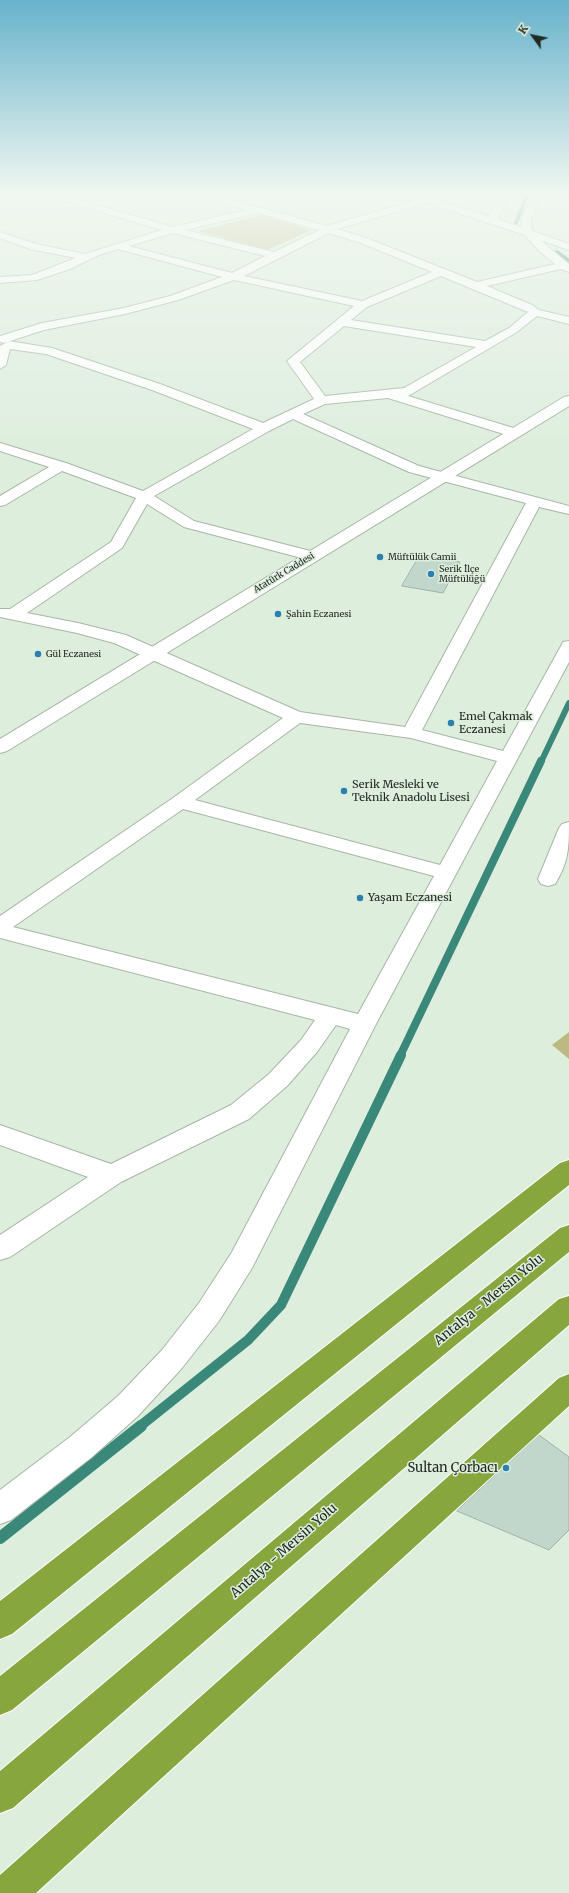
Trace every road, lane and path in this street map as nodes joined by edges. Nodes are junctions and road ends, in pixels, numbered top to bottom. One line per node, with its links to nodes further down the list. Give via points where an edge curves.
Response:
1 (214, 283): 11 (street, via 152,304 42,327)
2 (262, 283): 7 (street)
3 (414, 283): 7 (street)
4 (469, 283): 6 (street)
5 (488, 283): 6 (street)
6 (475, 286): 8 (street)
7 (363, 305): 10 (street)
8 (535, 312): 9 (street); 12 (street)
9 (569, 321)
10 (341, 322): 12 (street); 15 (street, via 293,360)
11 (3, 344): 13 (street); 18 (street, via 48,352 156,386)
12 (487, 345): 14 (street, via 407,392)
13 (0, 365)
14 (387, 393): 15 (street); 19 (street)
15 (322, 400): 17 (street)
16 (569, 400): 19 (street, Atatürk Caddesi)
17 (292, 414): 18 (street); 22 (street, via 414,470)
18 (264, 428): 23 (street)
19 (515, 433): 22 (street, Atatürk Caddesi)
20 (0, 447): 21 (street)
21 (62, 466): 23 (street); 24 (street)
22 (440, 478): 25 (street); 27 (street, Atatürk Caddesi)
23 (144, 496): 27 (street, via 189,524); 28 (street, via 117,545)
24 (0, 502)
25 (534, 502): 26 (street); 32 (street)
26 (569, 510)
27 (313, 556): 30 (street, Atatürk Caddesi)
28 (6, 614): 30 (street, via 120,638)
29 (569, 646): 34 (street)
30 (153, 652): 31 (street); 33 (street, Atatürk Caddesi)
31 (296, 717): 32 (street); 35 (street)
32 (411, 733): 34 (street)
33 (0, 747)
34 (509, 758): 37 (street)
35 (180, 802): 37 (street); 39 (street)
36 (569, 828): 38 (street)
37 (446, 873): 42 (street)
38 (548, 879)
39 (0, 926)
40 (0, 931): 41 (street)
41 (330, 1016): 42 (street); 45 (street, via 309,1046 278,1080 240,1112)
42 (364, 1024): 50 (street, via 242,1260 209,1312 172,1359 128,1406 81,1447)
43 (0, 1135): 45 (street)
44 (569, 1170): 51 (highway)
45 (112, 1175): 47 (street)
46 (569, 1236): 52 (highway, Antalya - Mersin Yolu)
47 (0, 1248)
48 (569, 1308): 53 (highway, Antalya - Mersin Yolu)
49 (569, 1387): 54 (highway)
50 (0, 1509)
51 (0, 1622)
52 (0, 1698)
53 (0, 1795)
54 (8, 1893)

